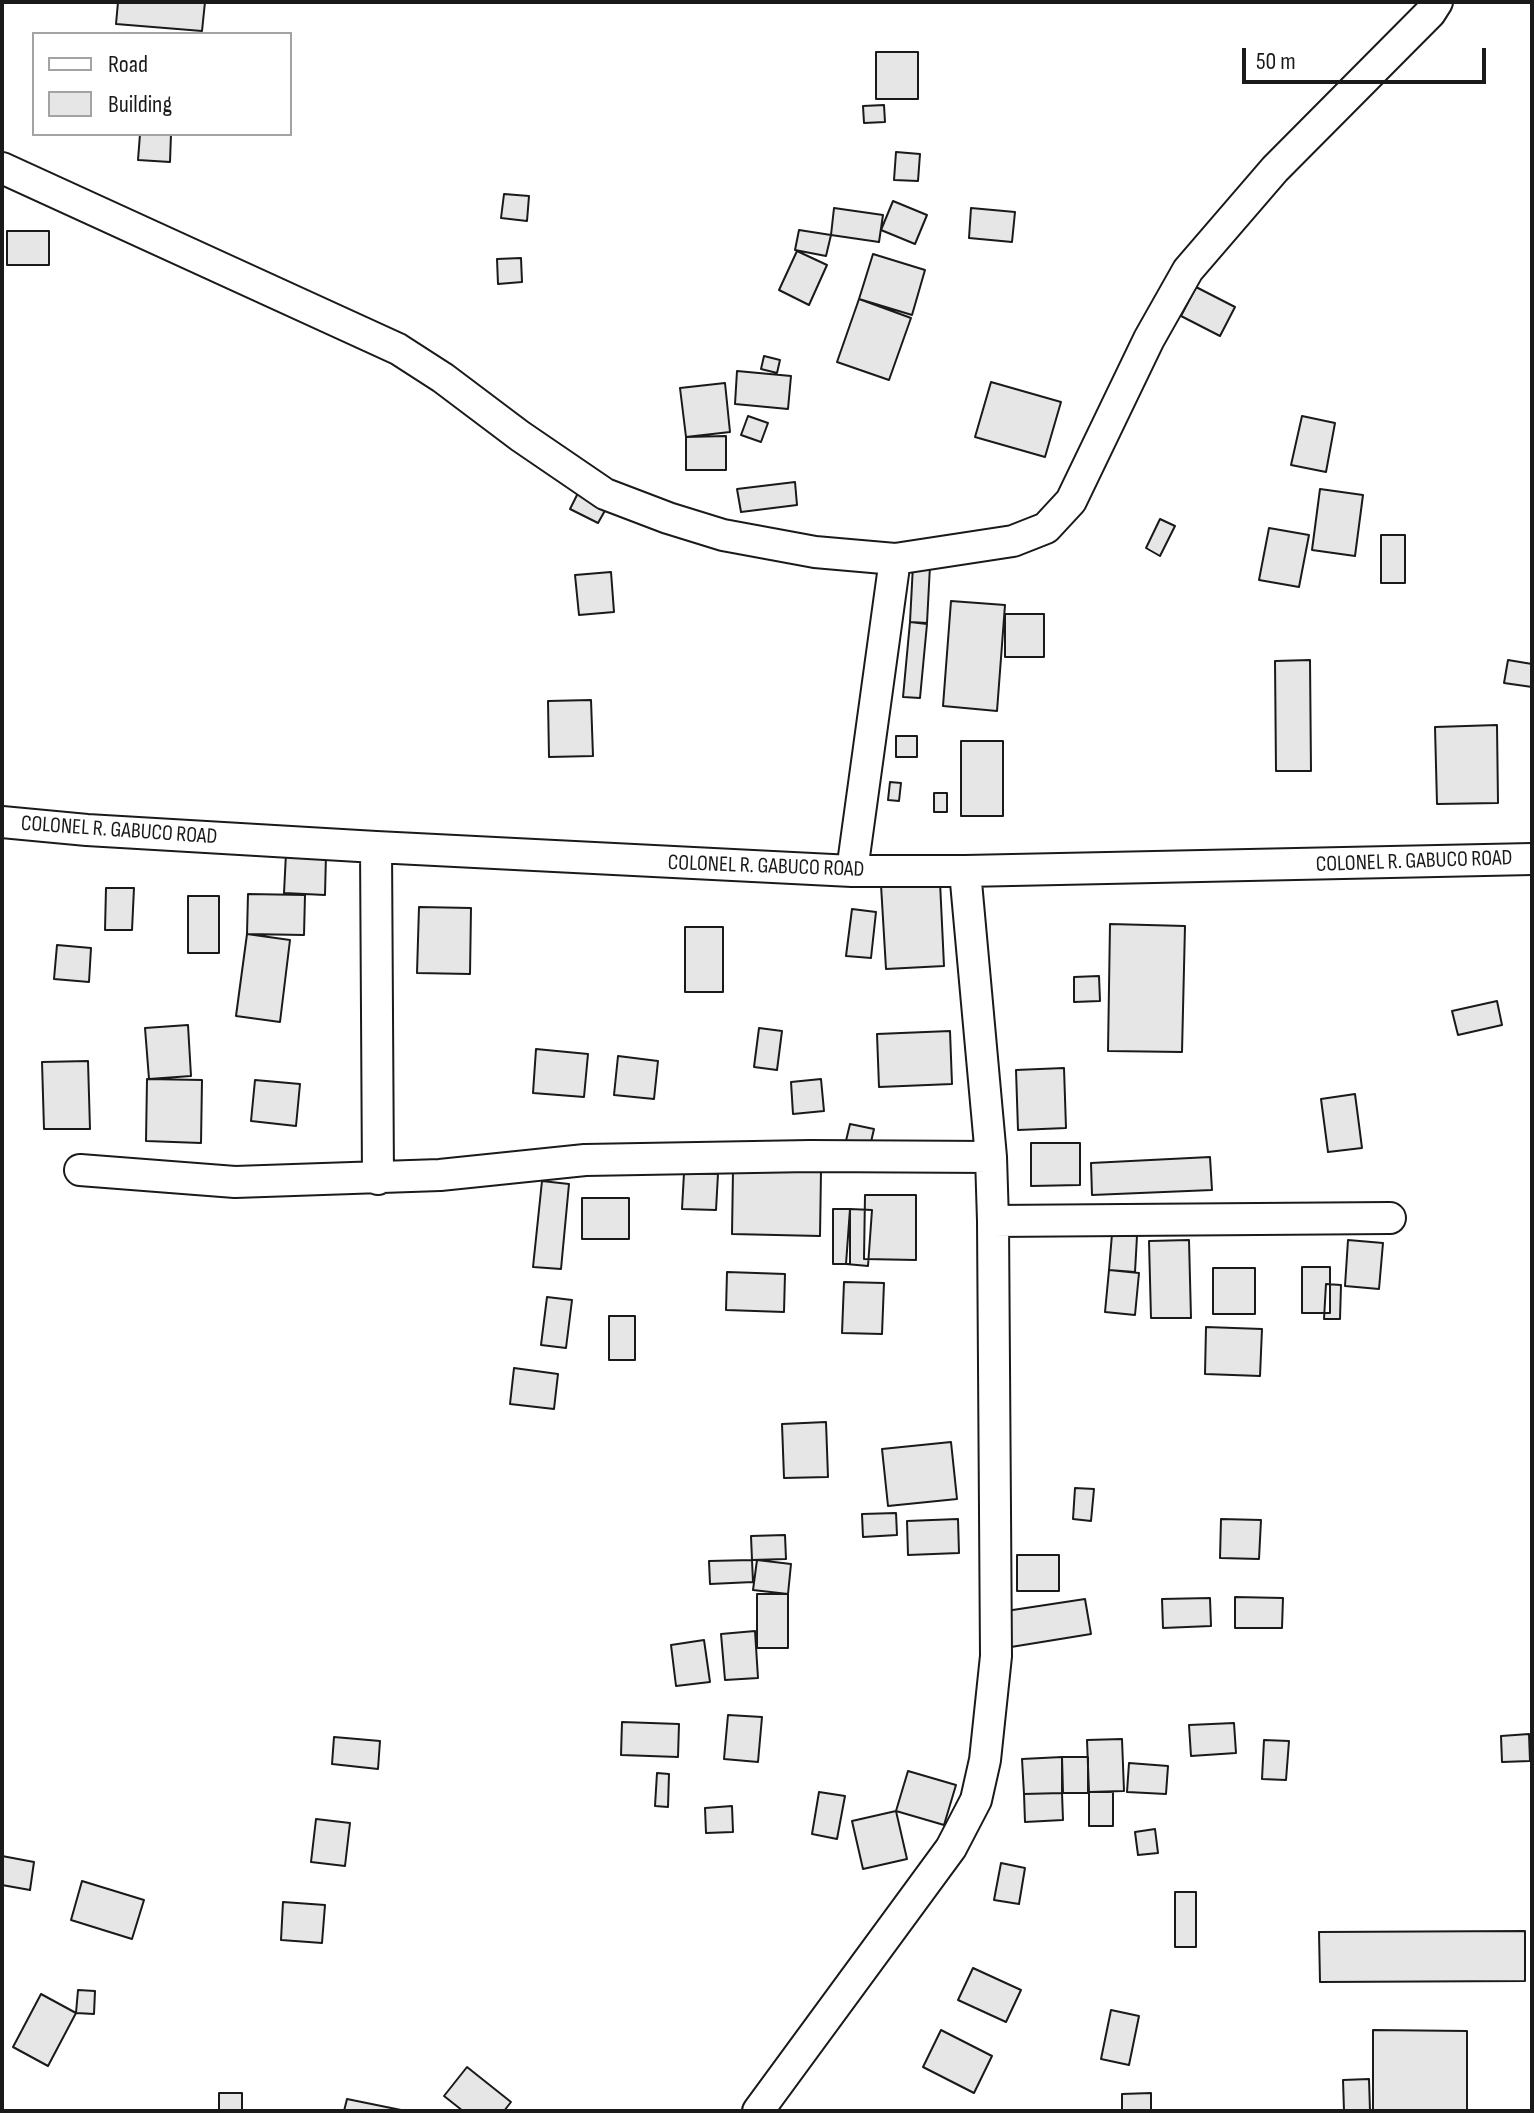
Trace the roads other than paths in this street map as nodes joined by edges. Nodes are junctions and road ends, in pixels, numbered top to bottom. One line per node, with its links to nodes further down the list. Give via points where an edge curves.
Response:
1 (1437, 2): 3 (street, via 1275,169 1188,270 1071,501 1046,528 1013,541)
2 (2, 168): 3 (street, via 398,349 605,494 723,535 815,552)
3 (895, 559): 7 (street)
4 (2, 822): 5 (street, COLONEL R. GABUCO ROAD)
5 (376, 847): 7 (street, COLONEL R. GABUCO ROAD); 11 (street)
6 (1532, 859): 8 (street, COLONEL R. GABUCO ROAD)
7 (852, 871): 8 (street, COLONEL R. GABUCO ROAD)
8 (965, 871): 9 (street)
9 (991, 1157): 11 (street, via 585,1160); 13 (street)
10 (80, 1170): 11 (street, via 235,1182)
11 (378, 1179)
12 (1390, 1218): 13 (street)
13 (993, 1221): 14 (street, via 996,1656 976,1800 951,1848)
14 (758, 2111)

